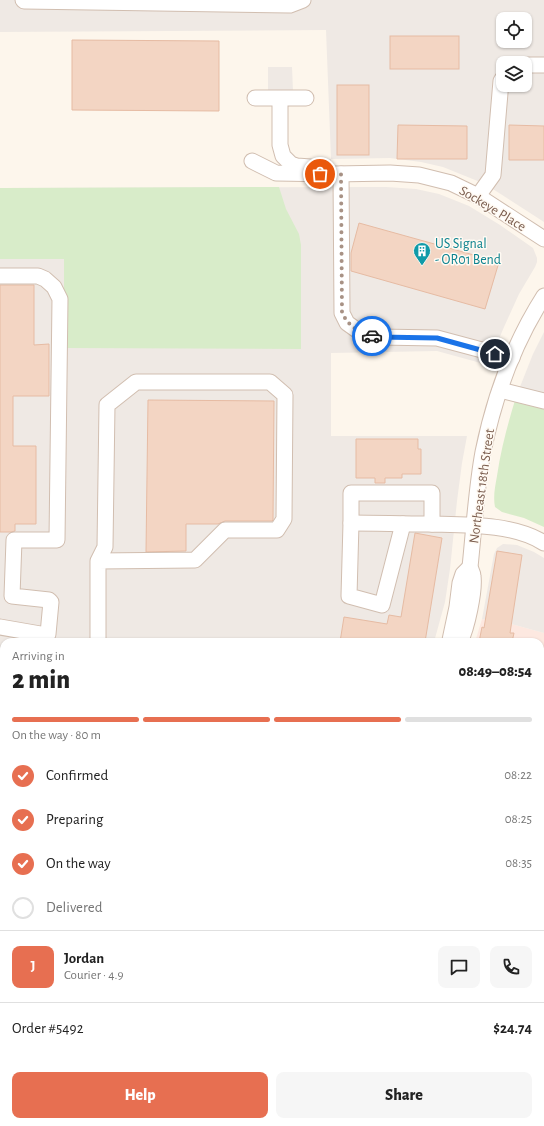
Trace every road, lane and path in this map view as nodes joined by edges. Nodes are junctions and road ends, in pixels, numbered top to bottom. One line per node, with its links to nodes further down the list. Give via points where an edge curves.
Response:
1 (23, 0): 2 (street, via 290,5)
2 (303, 0)
3 (532, 65): 4 (street)
4 (544, 65)
5 (500, 92): 11 (street, via 492,175)
6 (255, 98): 8 (street)
7 (306, 98): 8 (street)
8 (280, 99): 10 (street, via 280,145 283,156 297,166 327,168)
9 (252, 161): 10 (street, Sockeye Place, via 276,173)
10 (338, 174): 11 (street, Sockeye Place, via 419,175 451,183); 15 (street, via 342,313 347,323 361,333 373,336 437,338)
11 (478, 196): 12 (street, Sockeye Place)
12 (544, 240)
13 (0, 276): 25 (street, via 38,276 54,287 60,299 57,540 14,540)
14 (544, 296): 15 (street, Northeast 18th Street)
15 (512, 358): 16 (street, Northeast 18th Street)
16 (500, 390): 17 (street); 21 (street, Northeast 18th Street, via 483,453)
17 (544, 401)
18 (351, 523): 19 (street); 19 (street, via 349,596 382,605); 20 (street, via 351,493 432,493)
19 (404, 524): 20 (street)
20 (432, 524): 21 (street)
21 (474, 525): 22 (street, via 511,530 537,538); 24 (street, Northeast 18th Street)
22 (544, 543)
23 (98, 561): 23 (street, via 105,547 107,405 136,382 270,382 285,395 284,519 277,530 225,530 195,560); 27 (street)
24 (470, 567): 28 (street, Northeast 18th Street, via 463,574 460,583); 29 (street, Northeast 18th Street, via 473,585)
25 (6, 597): 26 (street, via 49,600 51,602 48,634)
26 (0, 627)
27 (98, 638)
28 (450, 638)
29 (463, 638)

